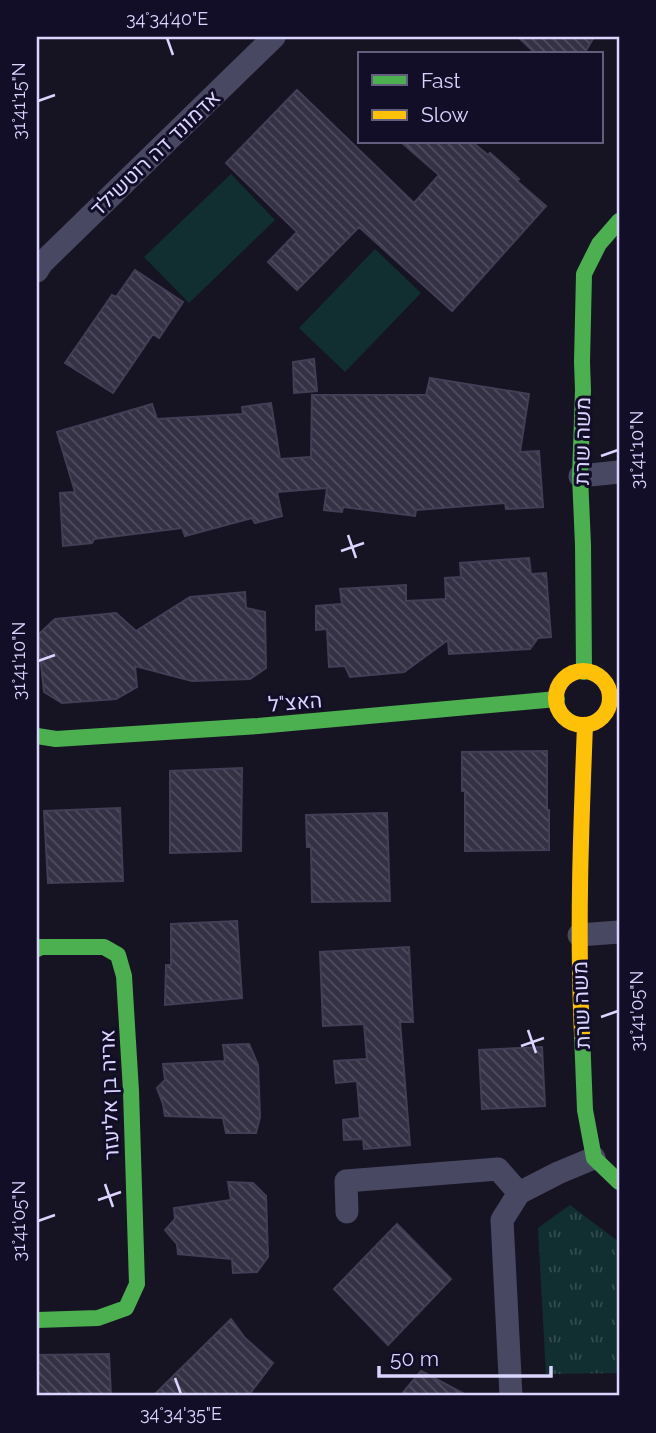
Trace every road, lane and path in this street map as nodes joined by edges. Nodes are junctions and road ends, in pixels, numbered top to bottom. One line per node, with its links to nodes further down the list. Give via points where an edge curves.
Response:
1 (274, 37): 3 (street, אדמונד דה רוטשילד)
2 (619, 221): 5 (street, משה שרת, via 599,244 584,274)
3 (37, 271)
4 (619, 472): 5 (street)
5 (580, 476): 6 (street, משה שרת)
6 (584, 671): 7 (street, via 599,676); 8 (street, via 564,680)
7 (615, 696): 9 (street, via 603,716)
8 (556, 699): 9 (street, via 565,718); 10 (street, האצ"ל, via 258,726)
9 (585, 725): 12 (street, משה שרת)
10 (37, 736)
11 (619, 932): 12 (street)
12 (579, 935): 14 (street, משה שרת, via 585,1110)
13 (37, 949): 18 (street, אריה בן אליעזר, via 104,947 118,955 121,965 131,1091 137,1284 126,1308 107,1315)
14 (594, 1158): 15 (street); 16 (street)
15 (619, 1182)
16 (519, 1193): 17 (street, via 498,1169 346,1181); 19 (street, via 502,1220)
17 (347, 1212)
18 (37, 1320)
19 (511, 1396)

